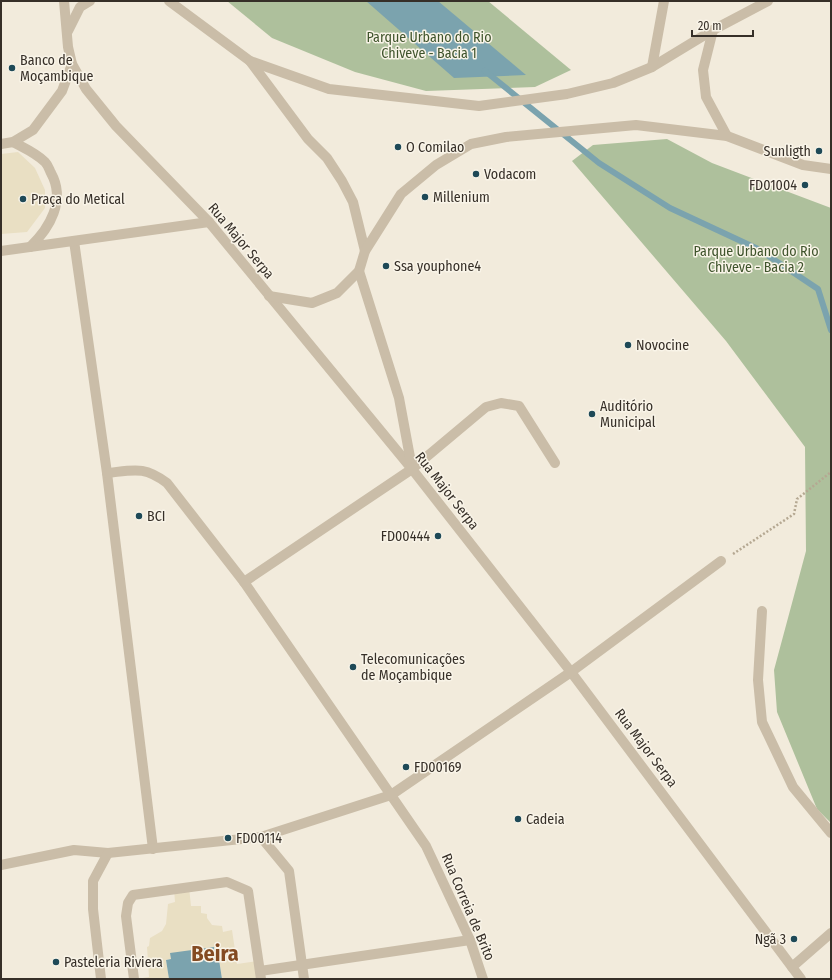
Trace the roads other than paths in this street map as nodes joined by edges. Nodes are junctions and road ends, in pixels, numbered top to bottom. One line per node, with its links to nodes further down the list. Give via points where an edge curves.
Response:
1 (64, 1): 7 (street, Rua Major Serpa)
2 (90, 1): 7 (street, via 80,7)
3 (169, 1): 8 (street)
4 (664, 1): 10 (street)
5 (764, 2): 6 (street)
6 (713, 30): 10 (street); 11 (street, via 704,70 706,97)
7 (68, 31): 9 (street, Rua Major Serpa)
8 (250, 60): 10 (street, via 329,89 479,106 566,94 613,83); 18 (street, via 342,181 353,202)
9 (72, 64): 12 (street, via 62,91 33,130); 15 (street, Rua Major Serpa, via 86,89 116,126)
10 (652, 67)
11 (727, 136): 14 (street, via 803,165); 18 (street, via 636,125 506,137 471,144 436,165 401,194)
12 (13, 142): 13 (street); 17 (street, via 46,162 54,178 58,195 55,212 42,236)
13 (1, 144)
14 (831, 169)
15 (209, 222): 16 (street); 21 (street, Rua Major Serpa)
16 (74, 241): 17 (street); 24 (street)
17 (30, 247): 19 (street)
18 (364, 250): 20 (street)
19 (1, 251)
20 (359, 271): 21 (street, via 337,293 312,303); 23 (street, via 399,398)
21 (269, 296): 23 (street, Rua Major Serpa)
22 (555, 463): 23 (street, via 519,406 500,403 486,407)
23 (412, 469): 26 (street); 28 (street, Rua Major Serpa)
24 (107, 473): 26 (street, Rua Correia de Brito, via 139,470 154,473 167,483); 32 (street)
25 (721, 562): 28 (street)
26 (244, 582): 29 (street, Rua Correia de Brito)
27 (762, 611): 30 (street, via 758,680 762,722 793,787)
28 (571, 672): 29 (street); 38 (street, Rua Major Serpa)
29 (391, 795): 31 (street); 36 (street, Rua Correia de Brito, via 426,846)
30 (831, 832)
31 (262, 837): 32 (street); 37 (street, via 289,871)
32 (153, 849): 33 (street)
33 (108, 853): 34 (street, via 74,850); 40 (street, via 93,881 93,909)
34 (1, 865)
35 (831, 933): 38 (street)
36 (470, 940): 37 (street); 43 (street, Rua Correia de Brito)
37 (303, 964): 39 (street); 42 (street)
38 (792, 967): 44 (street, Rua Major Serpa)
39 (260, 975): 41 (street, via 248,890 227,882 133,895 128,903 126,916)
40 (101, 979)
41 (134, 979)
42 (304, 979)
43 (483, 979)
44 (801, 979)

